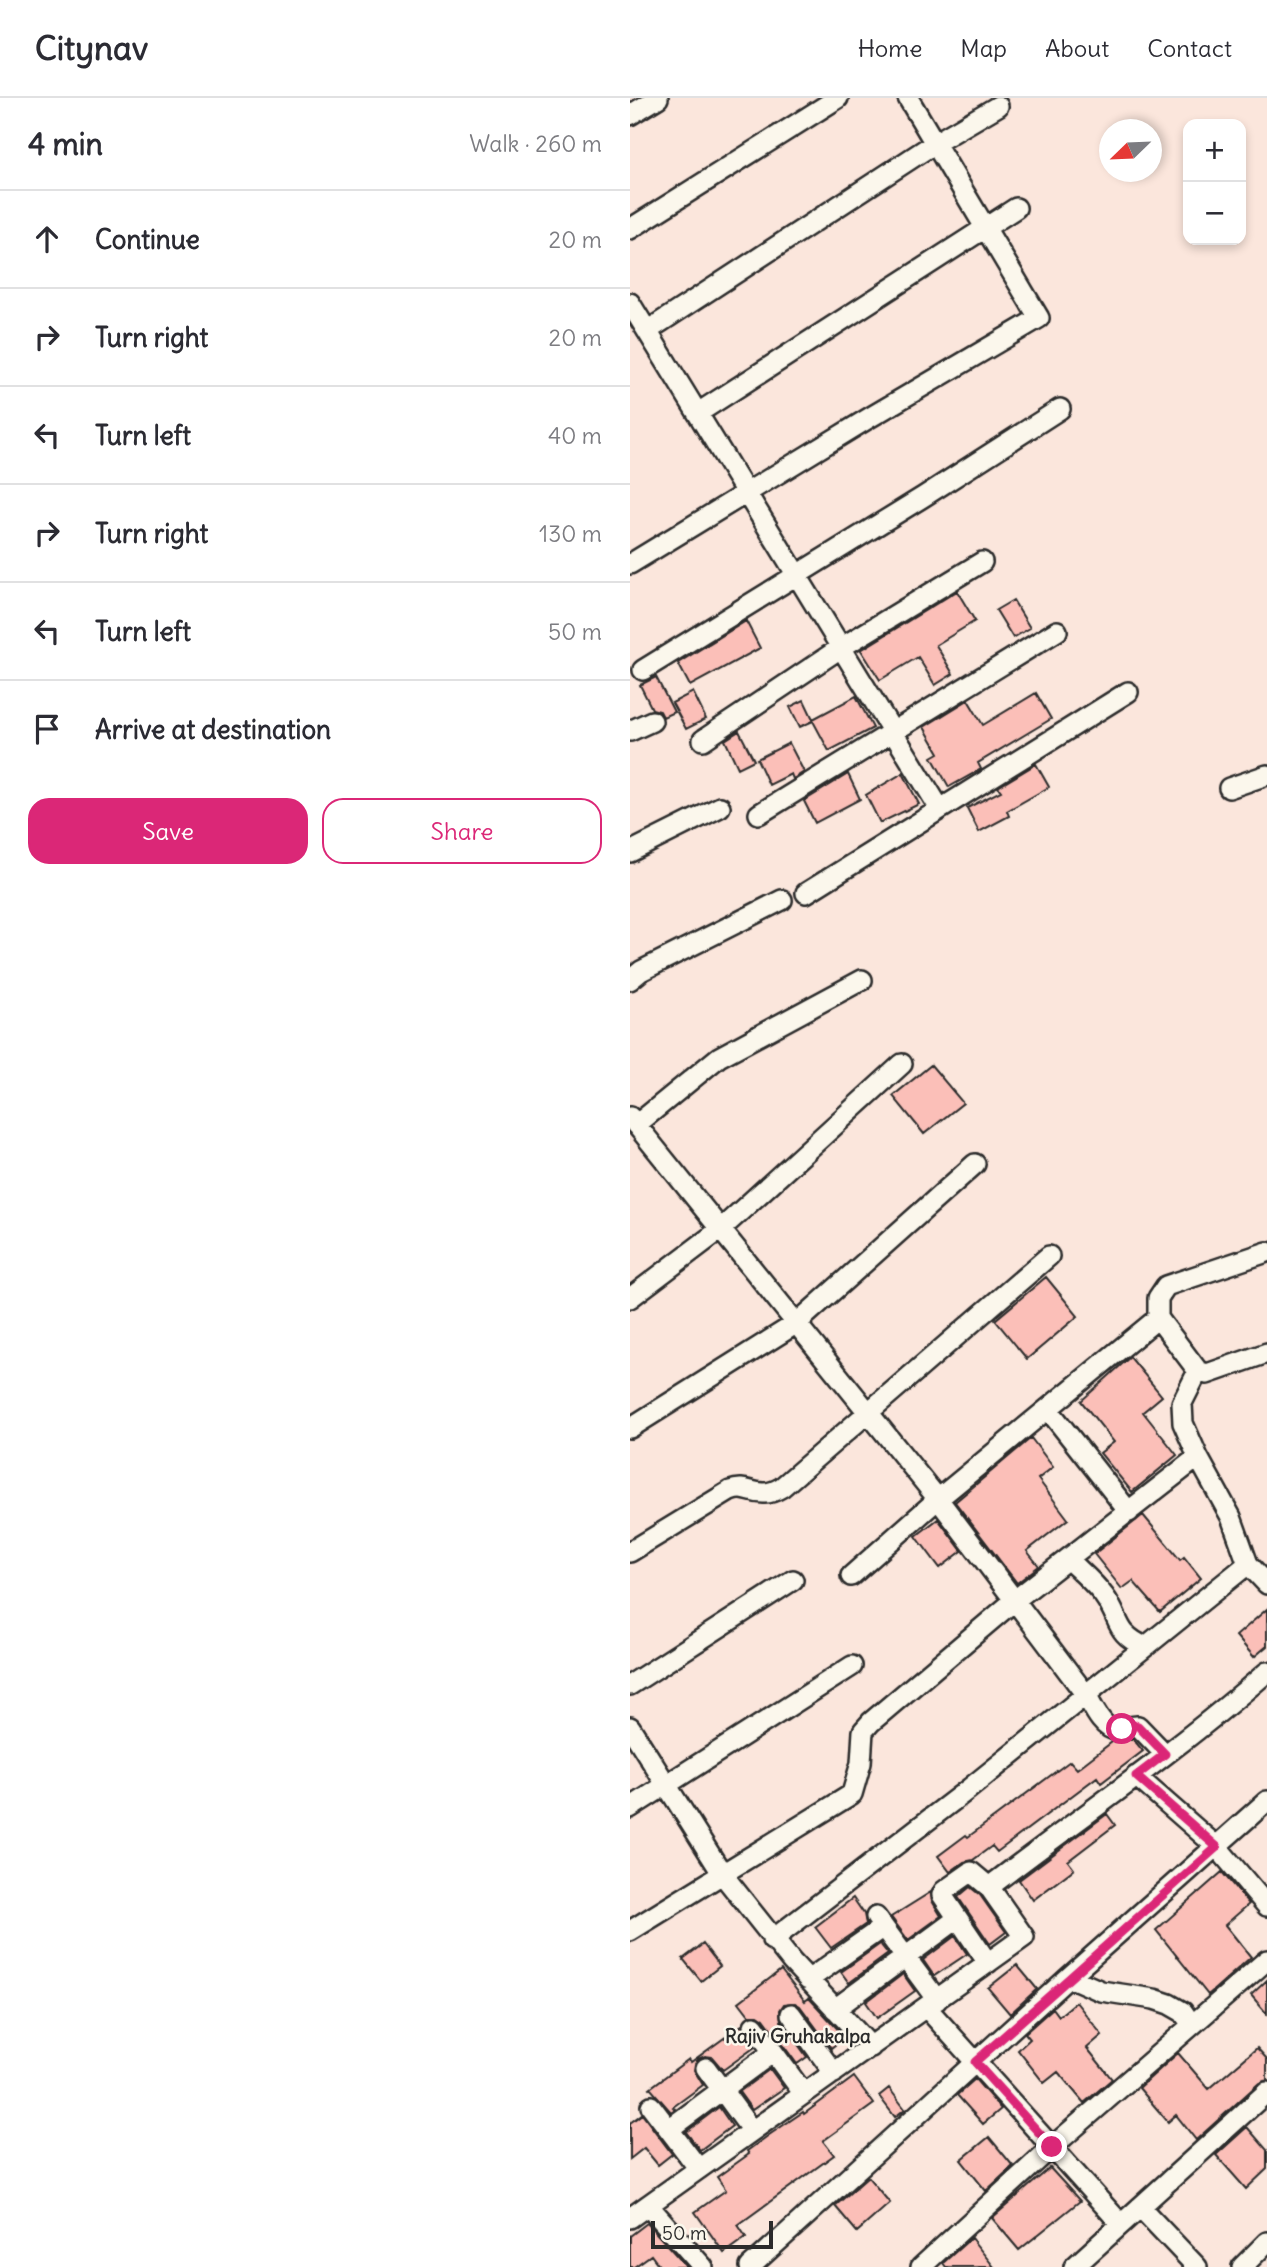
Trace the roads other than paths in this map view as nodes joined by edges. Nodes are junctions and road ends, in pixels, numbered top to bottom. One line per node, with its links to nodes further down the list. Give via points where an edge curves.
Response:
1 (659, 98): 5 (street)
2 (838, 98): 9 (street)
3 (908, 98): 6 (street)
4 (998, 106): 6 (street)
5 (630, 115)
6 (935, 143): 8 (street); 11 (street)
7 (1016, 208): 8 (street)
8 (987, 228): 13 (street); 14 (street, via 1040,318)
9 (630, 229)
10 (630, 303): 11 (street)
11 (647, 331): 13 (street)
12 (1060, 409): 17 (street)
13 (698, 413): 14 (street)
14 (746, 492): 16 (street); 17 (street)
15 (982, 562): 19 (street)
16 (630, 564)
17 (797, 575): 19 (street); 20 (street)
18 (1057, 631): 24 (street)
19 (842, 647): 24 (street); 25 (street)
20 (643, 670)
21 (1128, 692): 29 (street)
22 (652, 721): 23 (street)
23 (630, 731)
24 (893, 732): 29 (street); 30 (street)
25 (703, 740)
26 (1267, 775): 27 (street)
27 (1229, 788)
28 (720, 807): 31 (street)
29 (940, 809): 32 (street)
30 (759, 814)
31 (630, 852)
32 (806, 893)
33 (782, 900): 34 (street)
34 (630, 980)
35 (862, 980): 37 (street, via 719,1057)
36 (902, 1064): 39 (street)
37 (633, 1121): 39 (street)
38 (975, 1164): 44 (street)
39 (721, 1229): 42 (street); 44 (street)
40 (1267, 1252): 43 (street, via 1166,1286 1158,1298)
41 (1049, 1256): 48 (street)
42 (630, 1298)
43 (1158, 1318): 46 (street); 47 (street)
44 (797, 1323): 48 (street); 49 (street)
45 (1267, 1353): 46 (street, via 1207,1374)
46 (1198, 1371): 50 (street, via 1182,1403 1182,1423)
47 (1048, 1409): 51 (street); 52 (street)
48 (868, 1412): 51 (street); 53 (street, via 782,1487 769,1493 740,1487 730,1491)
49 (630, 1428)
50 (1198, 1457): 52 (street); 55 (street, via 1231,1517)
51 (938, 1499): 56 (street); 59 (street)
52 (1129, 1511): 54 (street)
53 (630, 1552)
54 (1068, 1559): 59 (street); 60 (street, via 1103,1594 1124,1634)
55 (1248, 1564): 58 (street); 60 (street)
56 (851, 1576)
57 (793, 1580): 63 (street)
58 (1267, 1584)
59 (1016, 1600): 64 (street); 72 (street, via 863,1731 861,1763 852,1794)
60 (1145, 1647): 64 (street)
61 (852, 1666): 68 (street)
62 (1267, 1672): 66 (street)
63 (630, 1685)
64 (1086, 1695): 66 (street, via 1110,1728 1138,1726); 77 (street)
65 (630, 1727): 68 (street)
66 (1165, 1754): 67 (street)
67 (1136, 1776): 71 (street); 73 (street)
68 (667, 1785): 70 (street); 72 (street)
69 (1267, 1801): 71 (street)
70 (630, 1808)
71 (1217, 1847): 74 (street); 81 (street)
72 (723, 1875): 76 (street); 77 (street)
73 (989, 1887): 75 (street, via 971,1872 944,1891 943,1899); 80 (street, via 1024,1937)
74 (1267, 1906)
75 (957, 1919): 78 (street); 80 (street)
76 (630, 1931)
77 (772, 1940): 82 (street)
78 (906, 1957): 82 (street, via 880,1922); 83 (street); 84 (street)
79 (1267, 1960): 86 (street)
80 (988, 1963): 83 (street)
81 (1069, 1977): 86 (street, via 1101,1991 1169,2004 1183,2012); 90 (street)
82 (808, 1980): 84 (street)
83 (931, 2003): 88 (street); 90 (street)
84 (835, 2008): 88 (street)
85 (791, 2014): 92 (street)
86 (1192, 2025): 99 (street)
87 (754, 2026): 89 (street)
88 (871, 2047): 92 (street)
89 (773, 2052): 93 (street); 95 (street)
90 (975, 2062): 99 (street); 107 (street)
91 (706, 2068): 93 (street)
92 (834, 2073): 95 (street)
93 (722, 2091): 97 (street); 98 (street)
94 (1267, 2092): 102 (street)
95 (804, 2094): 98 (street)
96 (651, 2106): 97 (street)
97 (669, 2129): 100 (street)
98 (752, 2131): 100 (street)
99 (1052, 2147): 104 (street); 108 (street)
100 (699, 2169): 101 (street)
101 (648, 2205): 103 (street); 106 (street)
102 (1140, 2207): 104 (street); 110 (street)
103 (630, 2218)
104 (1121, 2224): 109 (street)
105 (1267, 2242): 111 (street)
106 (703, 2267)
107 (750, 2267)
108 (921, 2267)
109 (1074, 2267)
110 (1197, 2267)
111 (1242, 2267)

